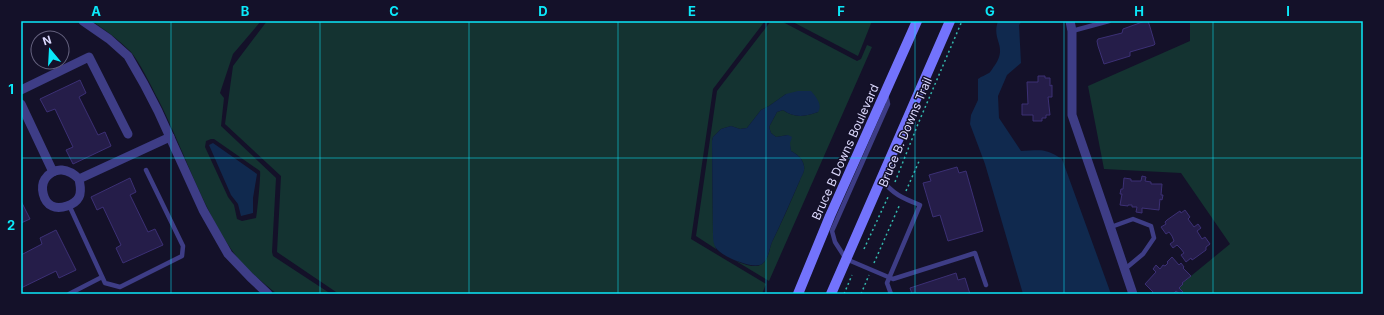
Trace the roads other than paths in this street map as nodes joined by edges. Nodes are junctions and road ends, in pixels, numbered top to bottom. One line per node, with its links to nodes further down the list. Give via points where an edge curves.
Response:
1 (83, 21): 11 (street, via 128,56)
2 (917, 21): 8 (main road, Bruce B Downs Boulevard)
3 (950, 21): 15 (main road)
4 (1070, 21): 6 (street)
5 (1109, 21): 6 (lane)
6 (1072, 31): 17 (street, via 1072,115)
7 (21, 90): 10 (street, via 89,57)
8 (886, 92): 18 (lane, via 888,104 832,231 835,242); 25 (main road, Bruce B Downs Boulevard)
9 (21, 104): 13 (street)
10 (128, 134)
11 (170, 137): 14 (street); 24 (street, via 202,210 228,254)
12 (146, 170): 20 (lane, via 183,246 182,256 120,287 105,282)
13 (53, 172): 14 (street, via 72,172); 16 (street, via 45,180 42,189 45,198 51,206 60,208)
14 (79, 179): 16 (street, via 79,198)
15 (881, 179): 18 (main road); 21 (lane, via 891,191 920,205)
16 (69, 205): 20 (lane)
17 (1111, 227): 19 (street); 19 (lane, via 1133,219 1151,226 1154,238 1143,254)
18 (846, 259): 21 (lane); 26 (main road)
19 (1125, 269): 28 (street)
20 (102, 277): 23 (lane)
21 (889, 278): 22 (lane, via 893,279 976,253); 27 (lane, via 887,282)
22 (986, 284)
23 (69, 294)
24 (268, 294)
25 (798, 294)
26 (831, 294)
27 (891, 294)
28 (1133, 294)

